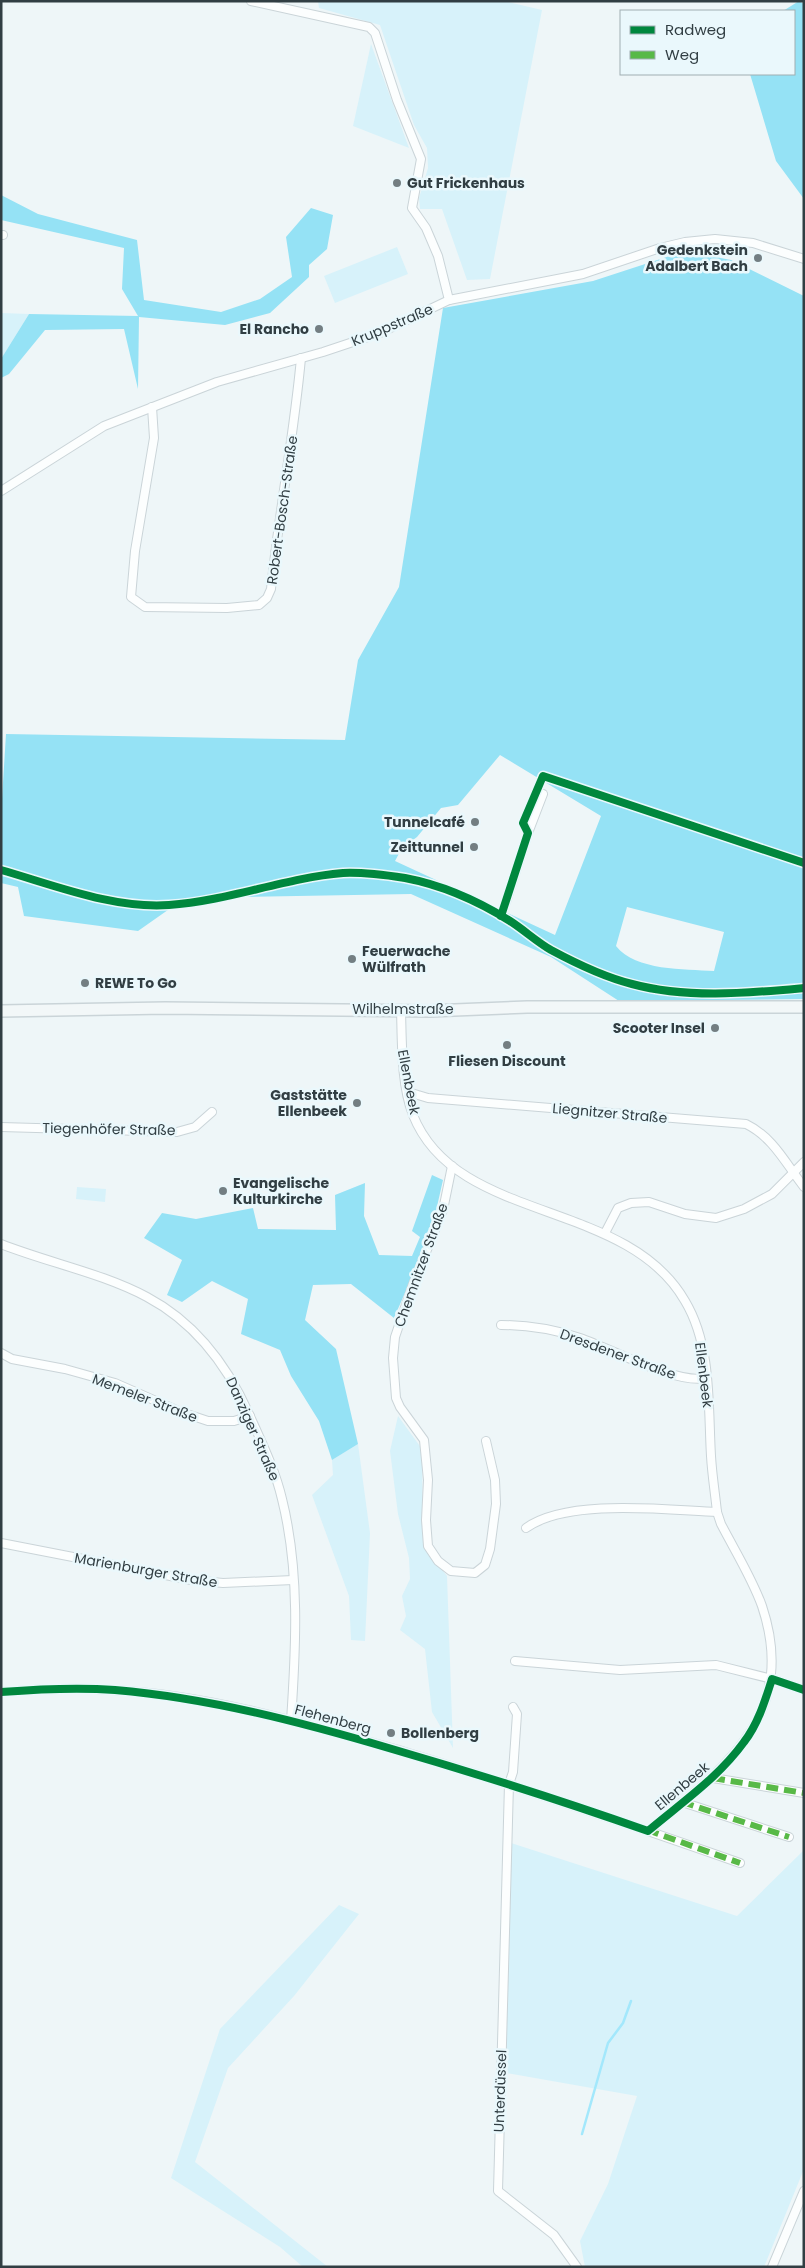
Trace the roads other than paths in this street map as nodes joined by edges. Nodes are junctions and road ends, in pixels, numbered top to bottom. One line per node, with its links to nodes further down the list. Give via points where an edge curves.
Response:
1 (250, 1): 3 (street, via 369,27 375,33 421,159 412,208 426,228 438,256)
2 (804, 259): 3 (street, Kruppstraße, via 753,243 714,239 685,242 583,274)
3 (449, 300): 4 (street, Kruppstraße, via 380,333)
4 (301, 358): 5 (street, Kruppstraße, via 217,382); 5 (street, Robert-Bosch-Straße, via 271,589 259,605 195,609 145,607 131,597 135,551 154,438)
5 (152, 407): 6 (street, Kruppstraße, via 99,428)
6 (1, 491)
7 (544, 794): 8 (street)
8 (506, 902)
9 (804, 1007): 10 (main road, Wilhelmstraße)
10 (402, 1010): 11 (main road, Wilhelmstraße, via 160,1008); 12 (street, Ellenbeek, via 402,1051)
11 (1, 1011)
12 (408, 1092): 16 (street, Ellenbeek, via 412,1114 424,1135); 17 (street, Liegnitzer Straße, via 428,1098 746,1124 769,1140)
13 (212, 1112): 14 (street, Tiegenhöfer Straße, via 195,1127 177,1132)
14 (1, 1127)
15 (804, 1162): 17 (street)
16 (452, 1166): 19 (street, Ellenbeek, via 510,1199); 27 (street, Chemnitzer Straße, via 443,1210 395,1337 394,1358 396,1398 424,1440 428,1546 438,1561 451,1571 475,1573 485,1565 490,1549 496,1480)
17 (792, 1172): 18 (street, Liegnitzer Straße); 19 (street, via 764,1199 744,1210 716,1218 685,1214 650,1202 631,1202 618,1208)
18 (804, 1187)
19 (605, 1234): 25 (street, Ellenbeek, via 643,1254 677,1289 686,1302 703,1347)
20 (1, 1244): 26 (street, Danziger Straße, via 125,1287 167,1310 195,1332 217,1356 237,1386)
21 (501, 1325): 25 (street, Dresdener Straße, via 544,1328 578,1337 673,1374 698,1380)
22 (1, 1352): 23 (street, Memeler Straße)
23 (12, 1359): 24 (street, Memeler Straße); 26 (street, Memeler Straße, via 115,1383 208,1421 234,1421)
24 (1, 1360)
25 (706, 1378): 28 (street, Ellenbeek)
26 (250, 1416): 31 (street, Danziger Straße, via 282,1499)
27 (486, 1441)
28 (717, 1512): 29 (street, via 584,1510 553,1514); 33 (street, Ellenbeek, via 762,1606 770,1639)
29 (526, 1528)
30 (1, 1543): 31 (street, Marienburger Straße, via 191,1580 222,1583)
31 (293, 1580): 37 (street, Danziger Straße, via 296,1644)
32 (516, 1661): 33 (street, via 620,1670 716,1665)
33 (772, 1679): 34 (street); 38 (street, Ellenbeek, via 761,1712 745,1742)
34 (804, 1690)
35 (1, 1692): 37 (street, Flehenberg, via 59,1688 114,1690 179,1697)
36 (514, 1707): 39 (street, via 517,1714)
37 (290, 1721): 39 (street, Flehenberg)
38 (713, 1778): 40 (street, Ellenbeek); 41 (street, Ellenbeek)
39 (510, 1784): 42 (street, Flehenberg); 46 (street, Unterdüssel, via 498,2190 554,2235)
40 (804, 1793)
41 (682, 1802): 42 (street, Ellenbeek); 43 (street, Ellenbeek)
42 (648, 1831): 44 (street, Flehenberg)
43 (789, 1837)
44 (740, 1863)
45 (804, 2191): 47 (street)
46 (577, 2267)
47 (772, 2267)

